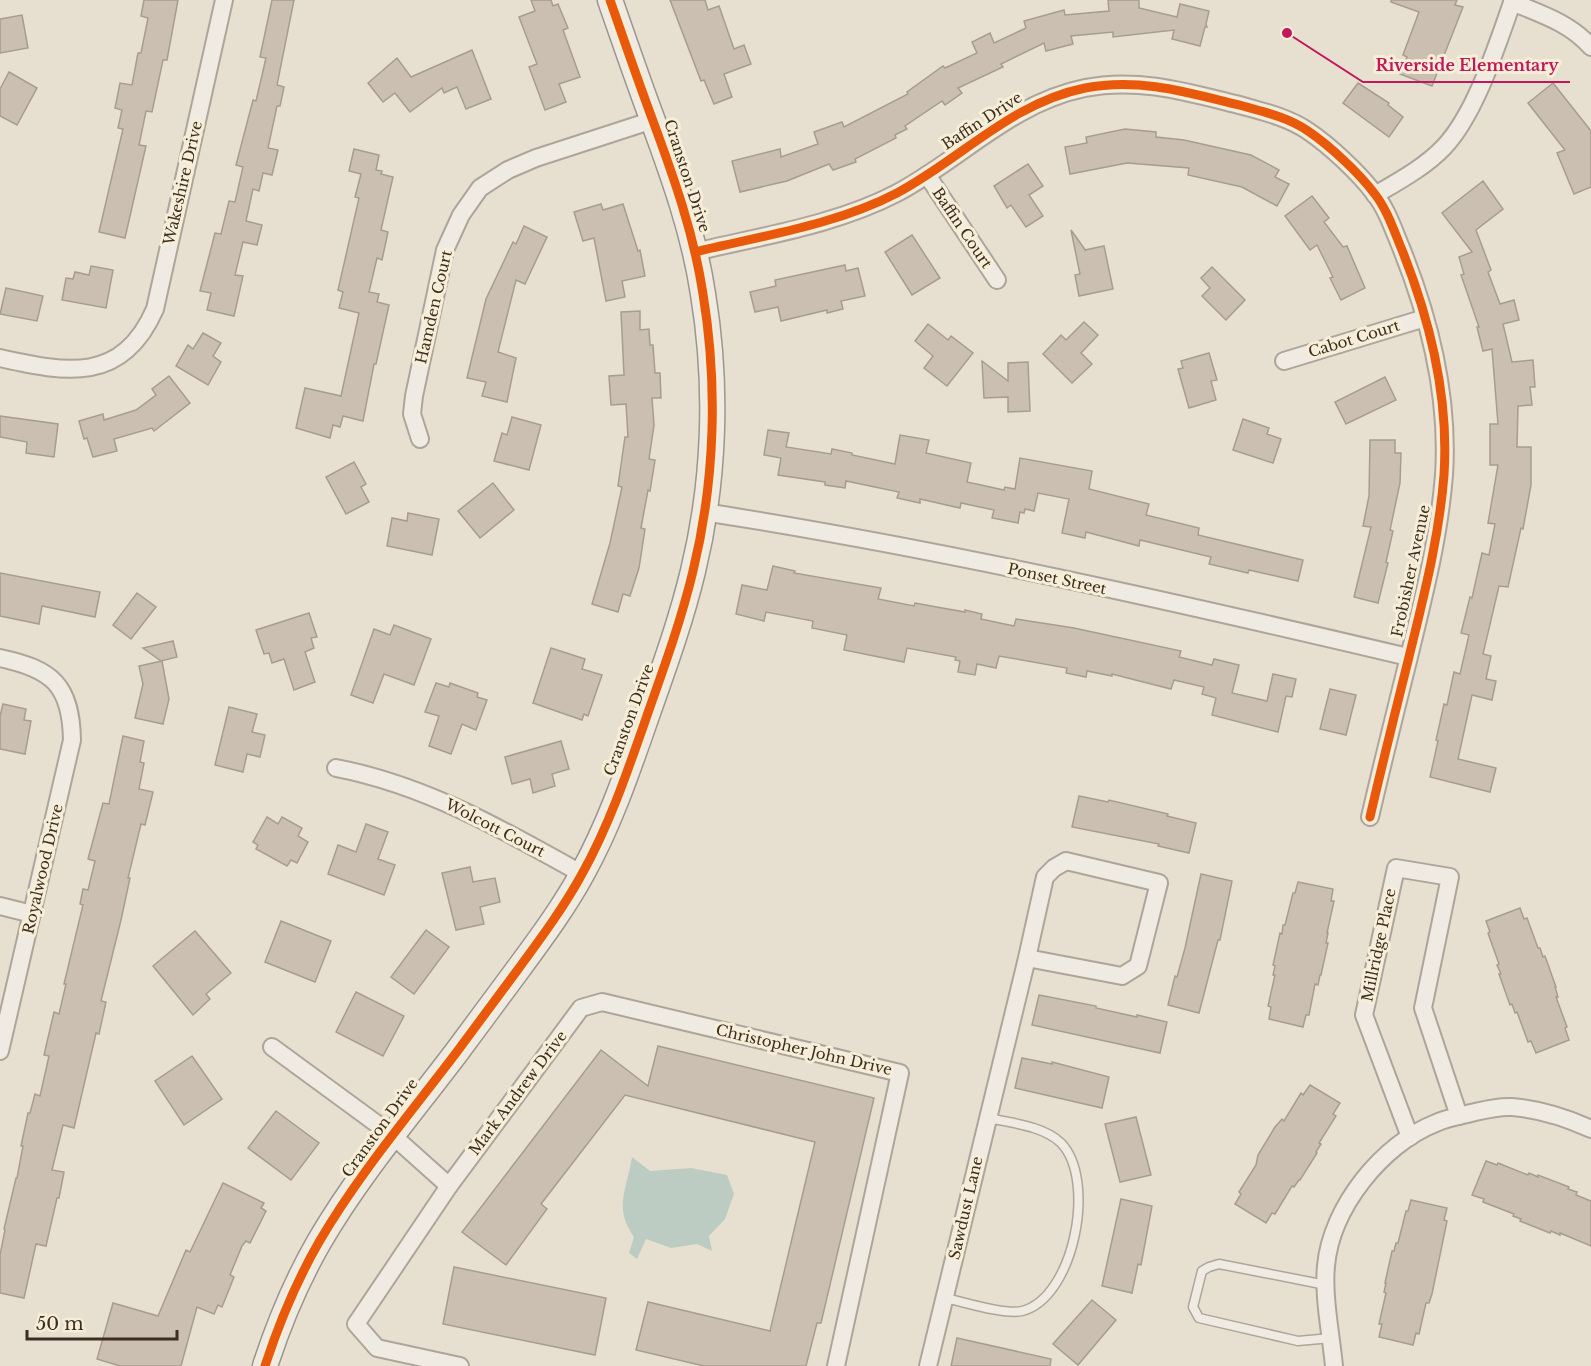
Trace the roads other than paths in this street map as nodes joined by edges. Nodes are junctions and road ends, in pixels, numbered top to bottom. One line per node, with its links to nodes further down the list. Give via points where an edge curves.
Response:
1 (224, 0): 11 (street, Wakeshire Drive, via 155,309 141,335 121,356 86,368 48,369)
2 (610, 0): 5 (street, Cranston Drive)
3 (1513, 1): 4 (street, via 1559,22); 7 (street, via 1465,119 1426,163)
4 (1591, 47)
5 (653, 120): 8 (street, Cranston Drive); 13 (street, Hamden Court, via 536,158 480,188 461,215 445,250 414,396 412,414)
6 (927, 176): 7 (street, Baffin Drive, via 1004,121 1051,98 1090,87 1144,84 1271,114 1307,130); 8 (street, Baffin Drive, via 845,215); 9 (street, Baffin Court)
7 (1375, 195): 10 (street, Frobisher Avenue, via 1392,226)
8 (695, 252): 14 (street, Cranston Drive, via 708,328 712,397 710,469)
9 (997, 280)
10 (1425, 318): 12 (street, Cabot Court); 15 (street, Frobisher Avenue, via 1442,410 1444,476 1436,538)
11 (0, 358)
12 (1284, 361)
13 (420, 439)
14 (704, 512): 15 (street, Ponset Street, via 849,536 1225,614); 19 (street, Cranston Drive, via 688,592 661,674 614,805)
15 (1408, 657): 18 (street, Frobisher Avenue)
16 (0, 658): 21 (street, Royalwood Drive, via 50,676 68,703 72,740)
17 (336, 768): 19 (street, Wolcott Court, via 363,773 455,806)
18 (1370, 817)
19 (582, 874): 29 (street, Cranston Drive, via 532,950)
20 (0, 906): 21 (street)
21 (33, 914): 25 (street, Royalwood Drive)
22 (1027, 958): 22 (street, Sawdust Lane, via 1045,877 1066,861 1159,883 1138,966 1122,976); 27 (street, Sawdust Lane)
23 (591, 1004): 31 (street, Mark Andrew Drive, via 581,1008); 37 (street, Christopher John Drive, via 602,1002 900,1073)
24 (272, 1047): 29 (street)
25 (0, 1051)
26 (1459, 1116): 28 (street, via 1511,1107 1565,1118); 30 (street, via 1435,1123); 30 (street, Millridge Place, via 1423,1008 1450,877 1396,868 1364,1015)
27 (987, 1118): 33 (street, Sawdust Lane); 33 (lane, via 1047,1133 1061,1142 1071,1157 1080,1192 1075,1235 1061,1274 1043,1297 1025,1310 1013,1312)
28 (1591, 1129)
29 (392, 1135): 31 (street); 35 (street, Cranston Drive, via 320,1241 291,1296)
30 (1410, 1137): 32 (street, via 1379,1162 1345,1207 1333,1234)
31 (449, 1186): 36 (street, Mark Andrew Drive, via 356,1324 377,1348)
32 (1326, 1285): 34 (street); 34 (lane, via 1220,1264 1202,1271 1193,1307 1199,1318 1298,1341)
33 (945, 1298): 38 (street, Sawdust Lane)
34 (1331, 1338): 39 (street)
35 (265, 1366)
36 (460, 1366)
37 (836, 1366)
38 (928, 1366)
39 (1334, 1366)

